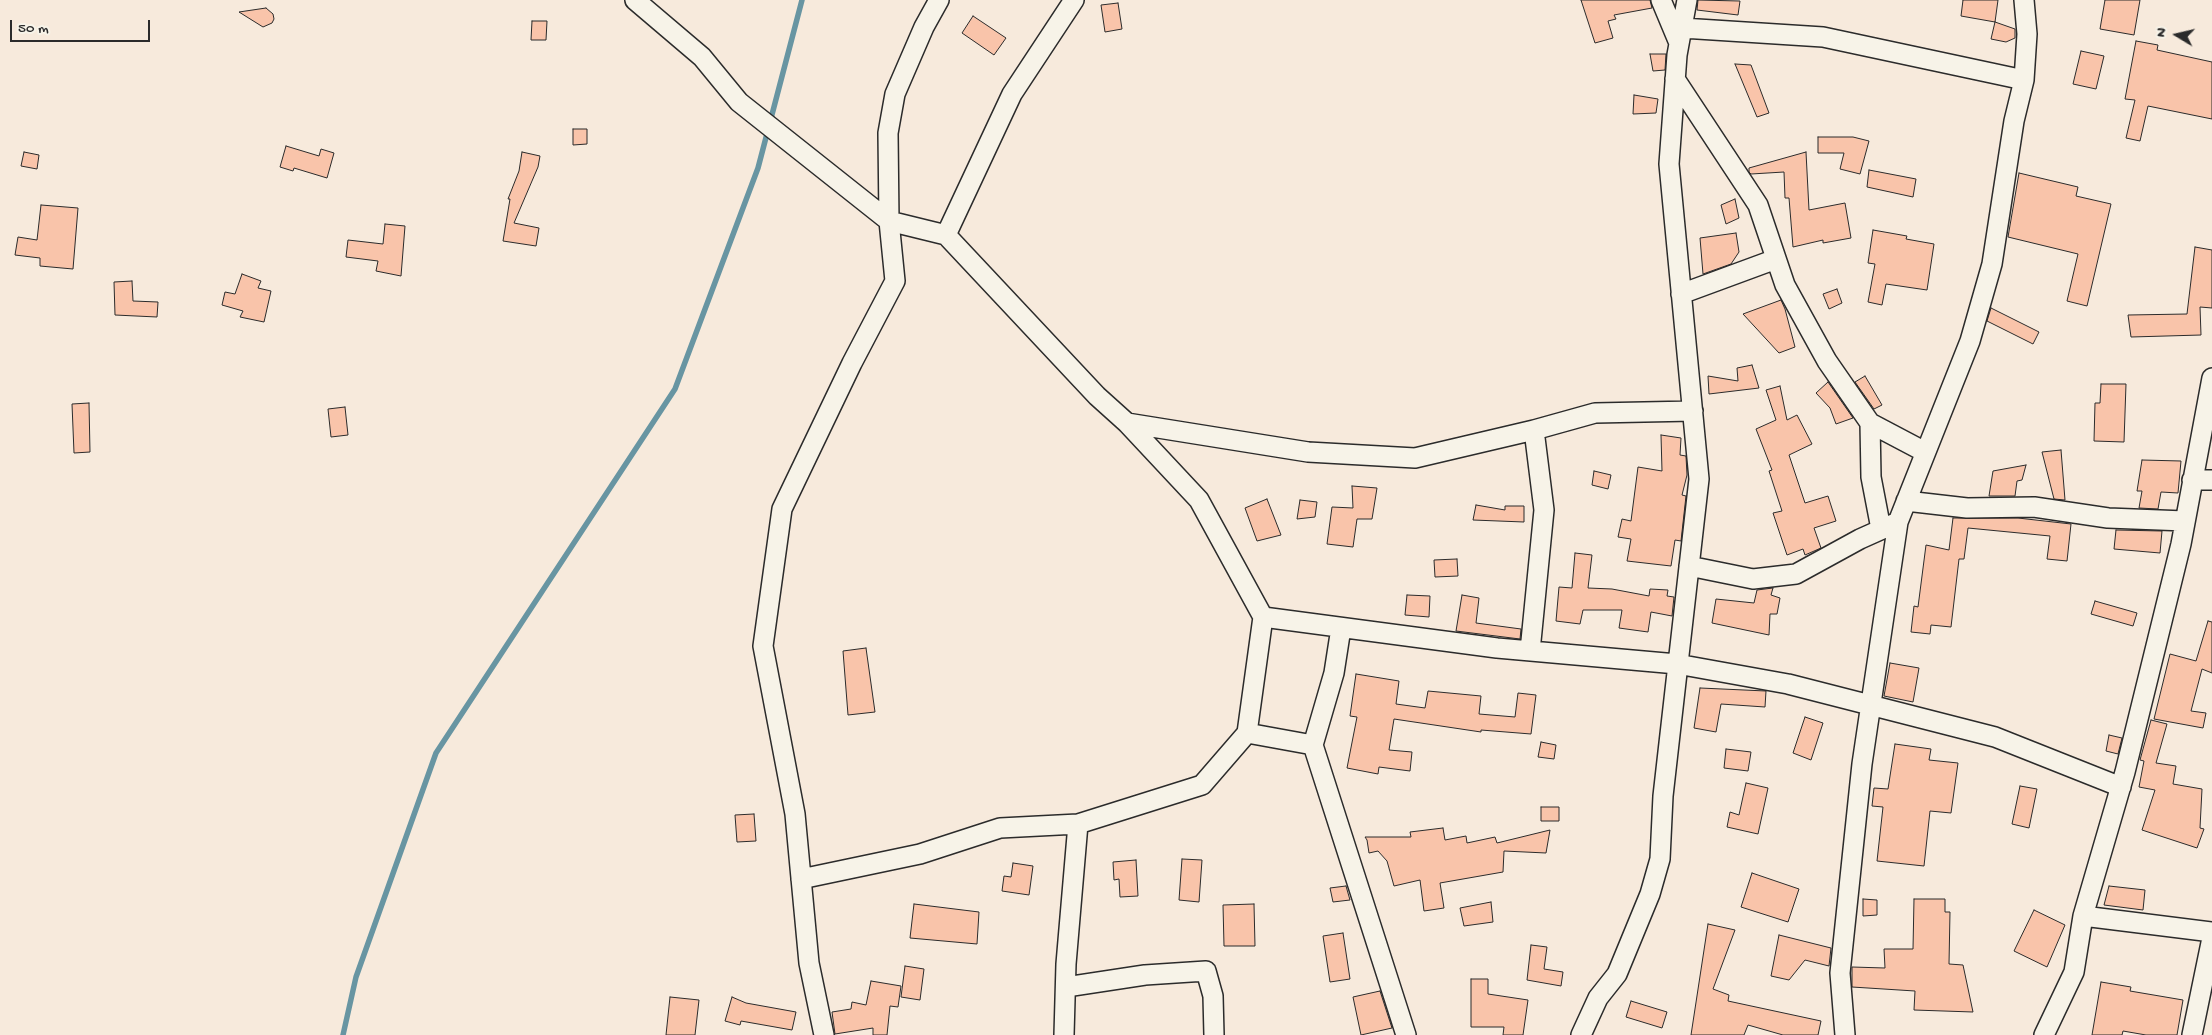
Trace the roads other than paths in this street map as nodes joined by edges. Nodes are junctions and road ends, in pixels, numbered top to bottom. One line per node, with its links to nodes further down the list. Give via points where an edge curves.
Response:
1 (634, 0): 10 (street, via 702,57 739,102)
2 (939, 0): 10 (street, via 895,94 888,133)
3 (1074, 0): 11 (street, via 1012,94)
4 (1662, 0): 7 (street)
5 (1687, 0): 7 (street)
6 (2024, 0): 9 (street, via 2027,34)
7 (1681, 35): 8 (street); 9 (street, via 1823,37)
8 (1675, 79): 12 (street, via 1758,205); 13 (street, via 1669,164)
9 (2024, 80): 19 (street, via 2014,121 1992,264 1970,341)
10 (889, 221): 11 (street); 35 (street, via 895,282 782,509 762,646 795,814)
11 (946, 236): 16 (street, via 1097,396)
12 (1776, 259): 13 (street); 17 (street, via 1785,285 1827,361)
13 (1681, 294): 15 (street)
14 (2212, 378): 20 (street)
15 (1692, 411): 18 (street, via 1594,413); 25 (street, via 1699,479)
16 (1127, 423): 18 (street, via 1308,452 1415,458); 26 (street, via 1199,500)
17 (1870, 423): 19 (street); 24 (street, via 1871,477)
18 (1534, 430): 28 (street, via 1544,510)
19 (1925, 452): 22 (street)
20 (2192, 480): 21 (street); 23 (street)
21 (2212, 480)
22 (1906, 501): 23 (street, via 1967,508 2034,507 2108,518); 24 (street)
23 (2185, 521): 33 (street)
24 (1889, 525): 25 (street, via 1796,574 1753,580); 30 (street)
25 (1689, 566): 29 (street)
26 (1262, 617): 27 (street); 31 (street)
27 (1341, 628): 28 (street); 32 (street, via 1334,673)
28 (1530, 651): 29 (street)
29 (1677, 664): 30 (street, via 1788,684); 44 (street, via 1660,858 1650,894 1617,974 1598,998)
30 (1871, 706): 33 (street, via 1995,737); 45 (street, via 1840,973)
31 (1247, 733): 32 (street); 34 (street, via 1202,785)
32 (1313, 745): 43 (street)
33 (2121, 787): 36 (street)
34 (1078, 824): 35 (street, via 1000,828 920,854); 39 (street)
35 (801, 880): 40 (street, via 809,963)
36 (2083, 916): 37 (street); 46 (street, via 2074,972)
37 (2212, 932)
38 (2212, 938): 47 (street)
39 (1066, 987): 41 (street); 42 (street, via 1144,975 1206,971 1213,996)
40 (824, 1035)
41 (1064, 1035)
42 (1214, 1035)
43 (1406, 1035)
44 (1580, 1035)
45 (1845, 1035)
46 (2044, 1035)
47 (2192, 1035)

